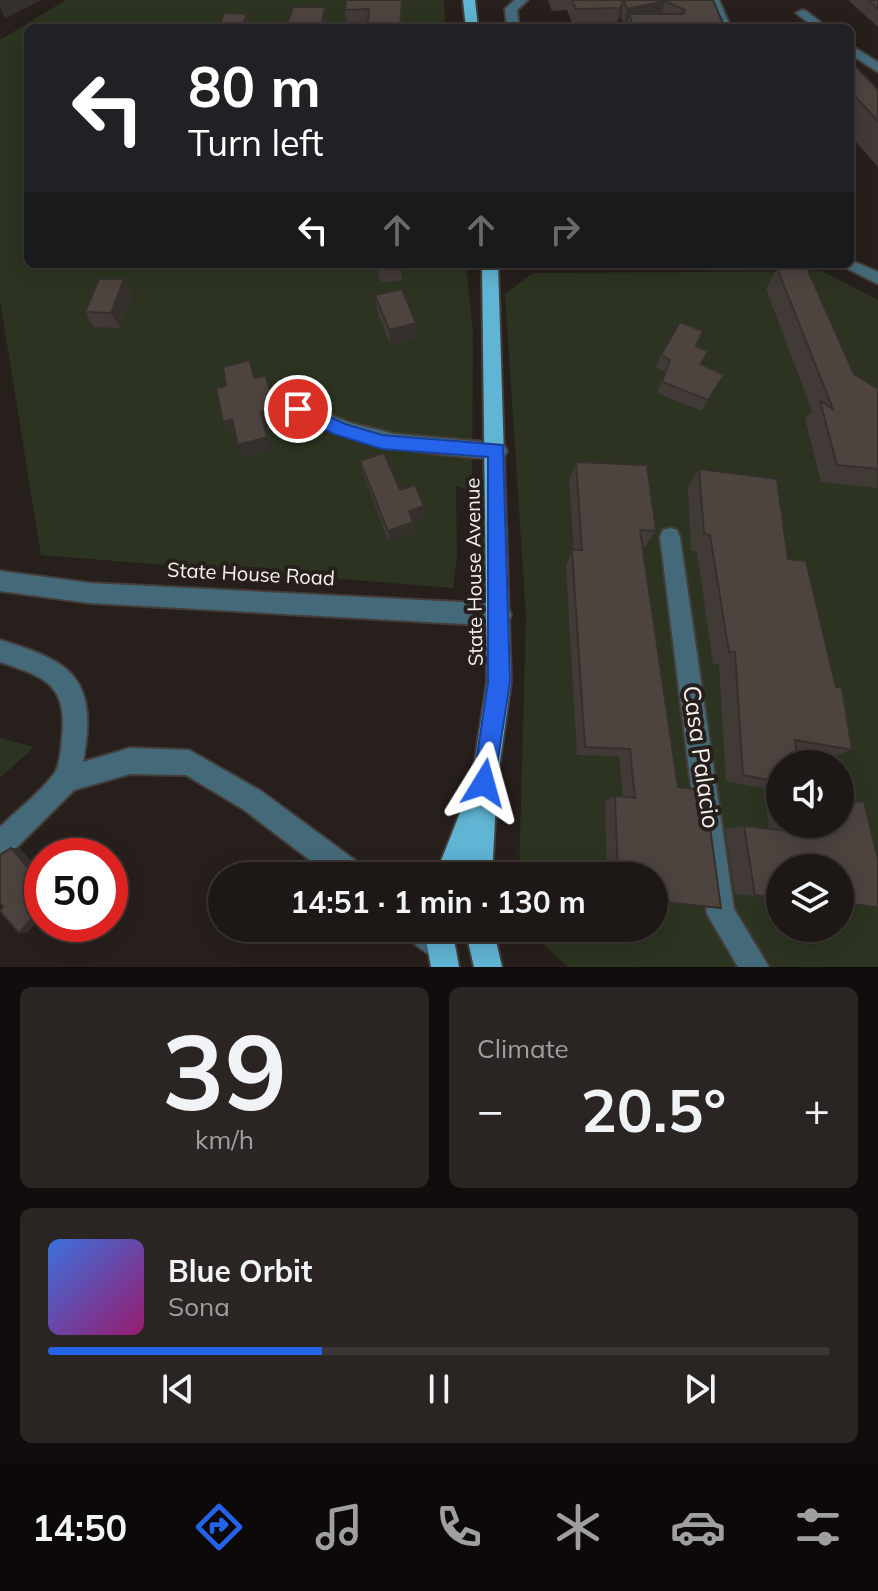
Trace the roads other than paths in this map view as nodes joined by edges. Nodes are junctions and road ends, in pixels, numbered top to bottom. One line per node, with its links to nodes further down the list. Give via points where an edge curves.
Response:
1 (469, 0): 5 (main road)
2 (522, 0): 6 (street, via 511,9)
3 (713, 0): 7 (street)
4 (802, 13): 8 (street)
5 (472, 24)
6 (513, 24)
7 (723, 24)
8 (817, 24)
9 (854, 52): 10 (street)
10 (878, 68)
11 (490, 268): 15 (main road, State House Avenue)
12 (854, 268): 13 (street)
13 (878, 278)
14 (298, 409): 15 (street, via 382,442)
15 (497, 451): 18 (main road, State House Avenue)
16 (670, 537): 28 (street, Casa Palacio, via 721,914)
17 (0, 581): 18 (street, State House Road, via 90,593)
18 (500, 615): 21 (main road, State House Avenue, via 499,682)
19 (0, 651): 20 (street, via 47,667 67,682 78,730)
20 (67, 779): 22 (street); 23 (street, via 130,761 189,763 252,800)
21 (484, 783): 24 (main road); 25 (main road)
22 (0, 846)
23 (334, 862)
24 (454, 862)
25 (479, 862)
26 (482, 942): 27 (main road)
27 (488, 967)
28 (755, 967)

